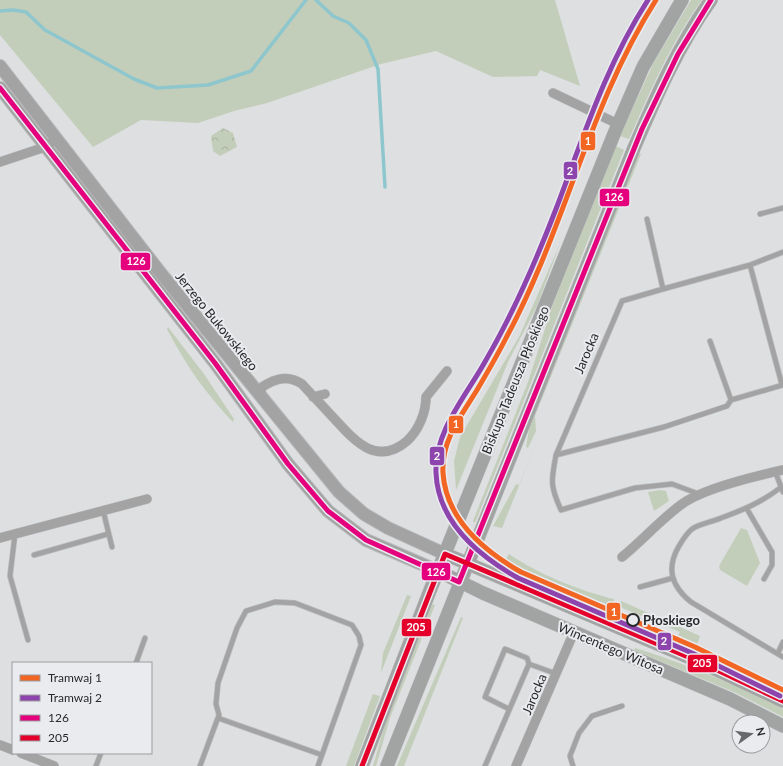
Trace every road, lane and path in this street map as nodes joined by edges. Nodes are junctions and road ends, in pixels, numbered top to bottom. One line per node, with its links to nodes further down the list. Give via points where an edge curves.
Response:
1 (682, 0): 6 (main road, Biskupa Tadeusza Płoskiego, via 643,67)
2 (711, 0): 37 (main road, Biskupa Tadeusza Płoskiego, via 665,77 634,148)
3 (0, 66): 7 (street, Jerzego Bukowskiego)
4 (0, 88): 8 (street, Jerzego Bukowskiego)
5 (553, 93): 6 (street)
6 (618, 124): 34 (main road, Biskupa Tadeusza Płoskiego)
7 (56, 138): 8 (street); 20 (street, Jerzego Bukowskiego)
8 (45, 147): 9 (street); 38 (street, Jerzego Bukowskiego, via 211,357 288,464 328,511 366,540)
9 (0, 162)
10 (783, 208): 11 (lane)
11 (760, 214)
12 (647, 219): 15 (lane)
13 (783, 252): 14 (lane, Jarocka)
14 (750, 265): 15 (lane, Jarocka); 18 (lane)
15 (664, 289): 23 (lane, Jarocka, via 622,301)
16 (710, 341): 22 (lane)
17 (447, 372): 21 (street, via 426,397 426,410 409,439 397,449 379,451 362,447)
18 (783, 385): 22 (lane)
19 (325, 394): 21 (street)
20 (260, 396): 21 (street, via 262,387 287,377 302,384); 34 (street, Jerzego Bukowskiego, via 339,492 364,514)
21 (313, 397)
22 (731, 400): 23 (lane, via 727,406 664,427)
23 (556, 455): 26 (lane, Jarocka, via 551,479 561,510 635,488 672,484)
24 (779, 470): 25 (lane); 26 (street)
25 (782, 490): 28 (lane)
26 (699, 494): 36 (street, via 683,503 656,525)
27 (147, 499): 29 (street)
28 (747, 509): 39 (lane, via 692,529 682,540 673,557); 40 (lane, via 772,552 772,565)
29 (102, 510): 30 (street); 31 (lane)
30 (16, 534): 32 (street); 45 (lane, via 10,576)
31 (108, 534): 33 (lane); 35 (lane)
32 (0, 538)
33 (112, 547)
34 (445, 554): 37 (main road, Wincentego Witosa); 38 (main road, Biskupa Tadeusza Płoskiego)
35 (34, 555)
36 (622, 557)
37 (467, 563): 41 (main road, Biskupa Tadeusza Płoskiego); 52 (main road, Wincentego Witosa, via 700,662)
38 (438, 571): 41 (main road, Wincentego Witosa); 66 (main road, Biskupa Tadeusza Płoskiego)
39 (673, 578): 42 (lane); 47 (lane, via 681,594 691,602)
40 (764, 579)
41 (459, 582): 43 (main road, Wincentego Witosa); 67 (main road, Biskupa Tadeusza Płoskiego)
42 (640, 587)
43 (574, 632): 51 (street, Jarocka); 56 (main road, Wincentego Witosa, via 730,699)
44 (145, 638): 49 (lane)
45 (28, 640)
46 (783, 642): 47 (lane)
47 (778, 653): 48 (lane)
48 (783, 657)
49 (136, 662)
50 (528, 664): 51 (lane); 54 (lane); 54 (lane, via 527,658 505,649 485,698)
51 (557, 674): 69 (street, Jarocka)
52 (783, 701)
53 (622, 706): 70 (lane, via 592,716 579,733 570,756)
54 (509, 709): 68 (lane)
55 (218, 718): 61 (lane); 61 (lane, via 218,683 237,628 246,611 276,602 295,603 352,626 359,636 361,645); 64 (lane)
56 (783, 726)
57 (0, 745): 58 (street)
58 (12, 750)
59 (24, 754): 62 (street)
60 (101, 754): 63 (lane)
61 (322, 755): 65 (lane)
62 (54, 766)
63 (96, 766)
64 (200, 766)
65 (318, 766)
66 (362, 766)
67 (387, 766)
68 (485, 766)
69 (516, 766)
70 (573, 766)

